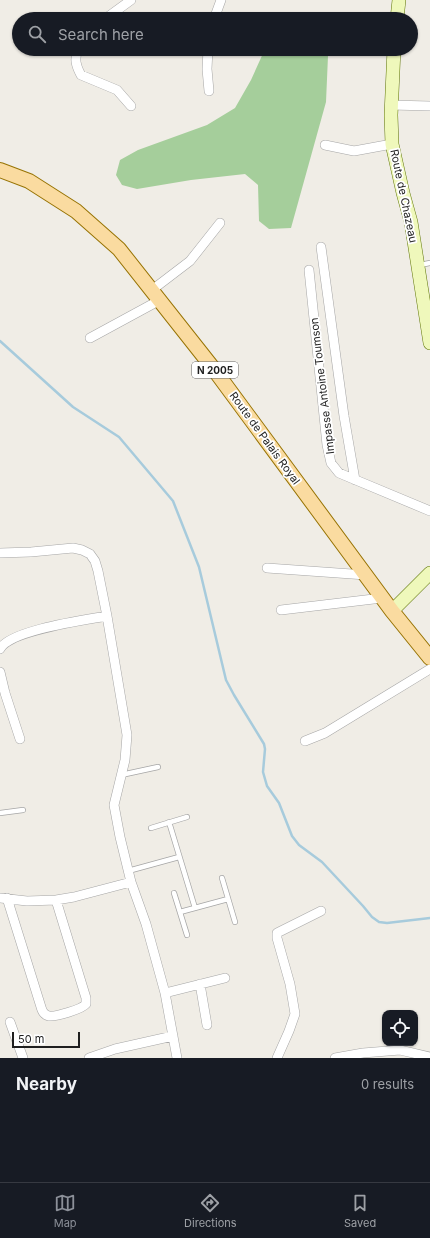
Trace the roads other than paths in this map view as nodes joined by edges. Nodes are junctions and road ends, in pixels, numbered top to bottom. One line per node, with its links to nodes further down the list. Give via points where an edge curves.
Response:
1 (131, 0): 4 (street)
2 (221, 0): 5 (street)
3 (399, 0): 6 (main road)
4 (115, 12)
5 (217, 12)
6 (398, 12)
7 (75, 56): 12 (street, via 76,67 81,75 117,90)
8 (208, 56): 10 (street)
9 (394, 56): 11 (main road, Route de Chazeau)
10 (209, 91)
11 (391, 105): 13 (street); 14 (main road, Route de Chazeau)
12 (131, 106)
13 (430, 106)
14 (392, 144): 15 (street, via 354,151); 19 (main road, Route de Chazeau)
15 (326, 145)
16 (0, 170): 21 (main road, Route de Palais Royal / N 2005, via 29,181 76,211 119,249)
17 (220, 224): 21 (street, via 190,261)
18 (321, 247): 24 (street)
19 (424, 264): 23 (main road, Route de Chazeau)
20 (309, 270): 24 (street, Impasse Antoine Toumson, via 326,444 331,463 339,473)
21 (156, 295): 22 (street); 29 (main road, Route de Palais Royal / N 2005)
22 (90, 338)
23 (430, 343)
24 (355, 480): 25 (street, Impasse Antoine Toumson)
25 (430, 511)
26 (0, 553): 33 (street, via 73,548 90,554 98,571)
27 (267, 568): 29 (street)
28 (430, 573): 32 (main road)
29 (366, 575): 30 (main road, Route de Palais Royal / N 2005)
30 (382, 598): 31 (street); 32 (main road, Route de Palais Royal / N 2005)
31 (281, 610)
32 (392, 611): 35 (main road, N 2005)
33 (107, 616): 34 (street, via 48,627 9,639); 41 (street, via 127,736)
34 (0, 649)
35 (430, 658)
36 (430, 669): 39 (street, via 325,733)
37 (0, 672): 38 (street)
38 (20, 739)
39 (304, 741)
40 (158, 767): 41 (lane)
41 (121, 775): 48 (street, via 114,805)
42 (23, 810): 43 (lane)
43 (0, 813)
44 (187, 817): 45 (lane)
45 (169, 822): 46 (lane); 47 (lane)
46 (151, 828)
47 (179, 857): 48 (lane); 55 (lane)
48 (128, 871): 50 (street)
49 (222, 878): 53 (lane)
50 (131, 882): 54 (street); 62 (street, via 146,924)
51 (174, 893): 57 (lane)
52 (3, 898): 54 (street, via 28,901); 54 (street, via 41,1007 45,1014 50,1016 80,1009 86,1004)
53 (228, 899): 55 (lane); 58 (lane)
54 (56, 900)
55 (195, 908): 57 (lane)
56 (321, 911): 70 (street, via 278,932 277,938 290,984 295,1014)
57 (180, 912): 59 (lane)
58 (235, 922)
59 (187, 935)
60 (225, 978): 61 (street)
61 (200, 984): 62 (street); 64 (street)
62 (165, 993): 65 (street)
63 (10, 1022): 67 (street)
64 (207, 1025)
65 (173, 1036): 68 (street, via 115,1049); 69 (street)
66 (430, 1057): 71 (street, via 400,1050)
67 (23, 1058)
68 (89, 1058)
69 (177, 1058)
70 (277, 1058)
71 (335, 1058)

